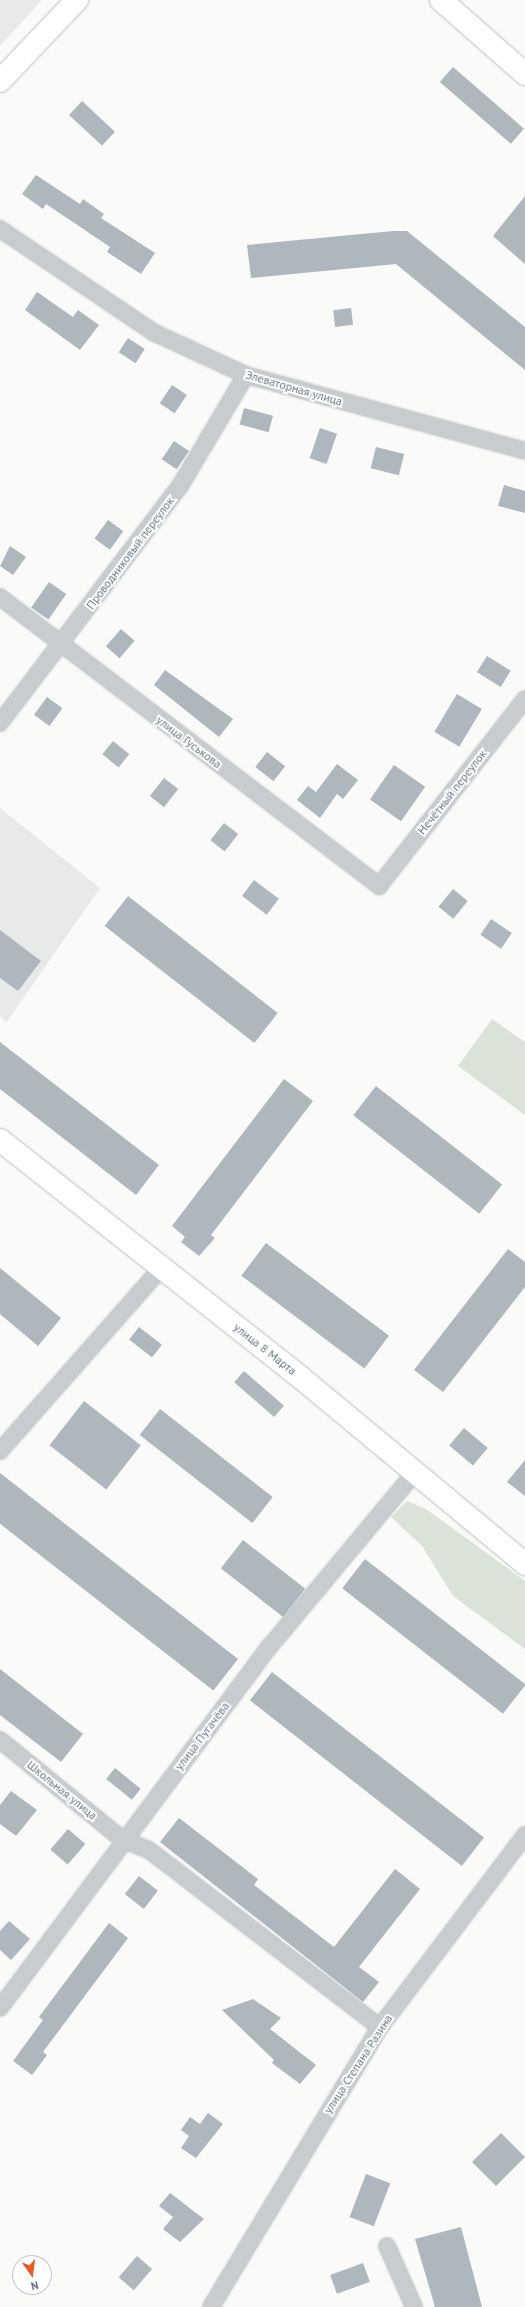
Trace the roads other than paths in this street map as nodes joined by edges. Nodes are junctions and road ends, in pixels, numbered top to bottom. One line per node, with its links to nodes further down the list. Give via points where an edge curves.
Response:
1 (77, 0): 4 (main road)
2 (442, 0): 3 (main road)
3 (525, 74)
4 (0, 81)
5 (0, 229): 6 (street, Элеваторная улица, via 153,332)
6 (246, 376): 7 (street, Элеваторная улица); 9 (street, Проводниковый переулок, via 180,486)
7 (525, 451)
8 (0, 597): 9 (street, улица Гуськова)
9 (61, 645): 11 (street, Проводниковый переулок); 12 (street, улица Гуськова)
10 (525, 699): 12 (street, Нечётный переулок)
11 (0, 722)
12 (379, 886)
13 (0, 1140): 14 (main road, улица 8 Марта)
14 (162, 1267): 15 (street); 16 (main road, улица 8 Марта)
15 (0, 1451)
16 (415, 1472): 17 (main road, улица 8 Марта); 20 (street, улица Пугачёва, via 270,1645)
17 (525, 1564)
18 (0, 1740): 20 (street, Школьная улица)
19 (525, 1835): 22 (street, улица Степана Разина)
20 (123, 1840): 21 (street, улица Пугачёва); 22 (street, Школьная улица, via 149,1850)
21 (0, 2008)
22 (380, 2028): 24 (street, улица Степана Разина)
23 (387, 2246): 25 (street)
24 (211, 2307)
25 (414, 2307)

